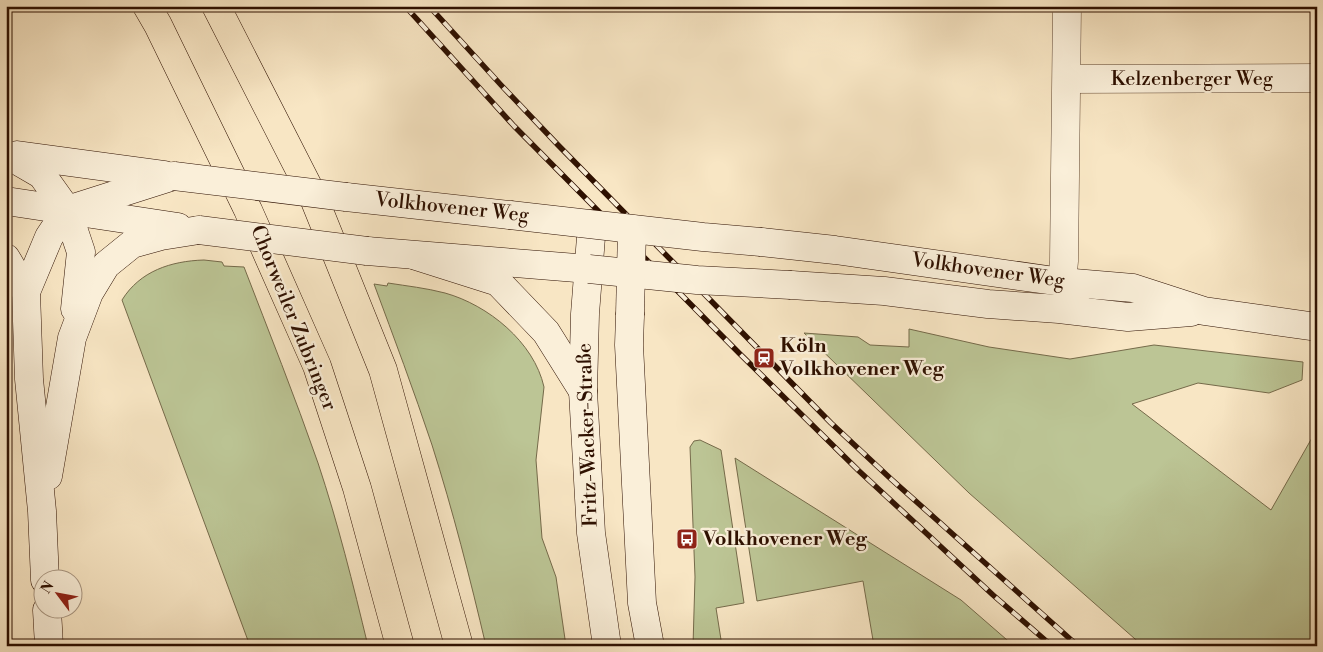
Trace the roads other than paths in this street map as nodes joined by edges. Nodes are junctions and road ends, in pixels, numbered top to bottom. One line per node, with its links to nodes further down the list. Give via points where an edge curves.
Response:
1 (147, 6): 28 (highway, Chorweiler Zubringer, via 248,210 318,366 357,488)
2 (216, 6): 29 (highway, via 313,196 383,370)
3 (1067, 6): 5 (street)
4 (1317, 78): 5 (street, Kelzenberger Weg)
5 (1067, 79): 17 (street)
6 (6, 154): 7 (street, Volkhovener Weg); 9 (street, via 42,175)
7 (174, 176): 9 (street); 10 (street, Volkhovener Weg, bridge)
8 (6, 201): 9 (street, Volkhovener Weg)
9 (67, 210): 12 (street, Volkhovener Weg); 18 (street, via 49,237); 22 (street, via 81,252)
10 (592, 224): 11 (street, Volkhovener Weg, bridge); 15 (street, Fritz-Wacker-Straße)
11 (632, 229): 16 (street, bridge); 17 (street, Volkhovener Weg, bridge, via 845,251)
12 (199, 230): 13 (street, Volkhovener Weg, bridge); 22 (street, via 132,244 106,265 88,293)
13 (416, 256): 15 (street, Volkhovener Weg); 23 (street, via 498,282 546,332)
14 (6, 258): 18 (street)
15 (588, 269): 16 (street, Volkhovener Weg, bridge); 23 (street, Fritz-Wacker-Straße)
16 (630, 273): 20 (street, Volkhovener Weg, bridge, via 884,291); 31 (street, bridge, via 629,344 642,603)
17 (1062, 282): 19 (street, Volkhovener Weg, via 1133,288); 20 (street)
18 (26, 292): 24 (street, via 28,379)
19 (1204, 311): 20 (street, Volkhovener Weg, via 1128,317); 21 (street, Volkhovener Weg)
20 (1084, 312)
21 (1317, 326)
22 (72, 338): 24 (street)
23 (583, 391): 30 (street, Fritz-Wacker-Straße, via 590,533)
24 (42, 511): 25 (street)
25 (45, 570)
26 (48, 620): 27 (street)
27 (49, 646)
28 (400, 646)
29 (459, 646)
30 (607, 646)
31 (650, 646)

